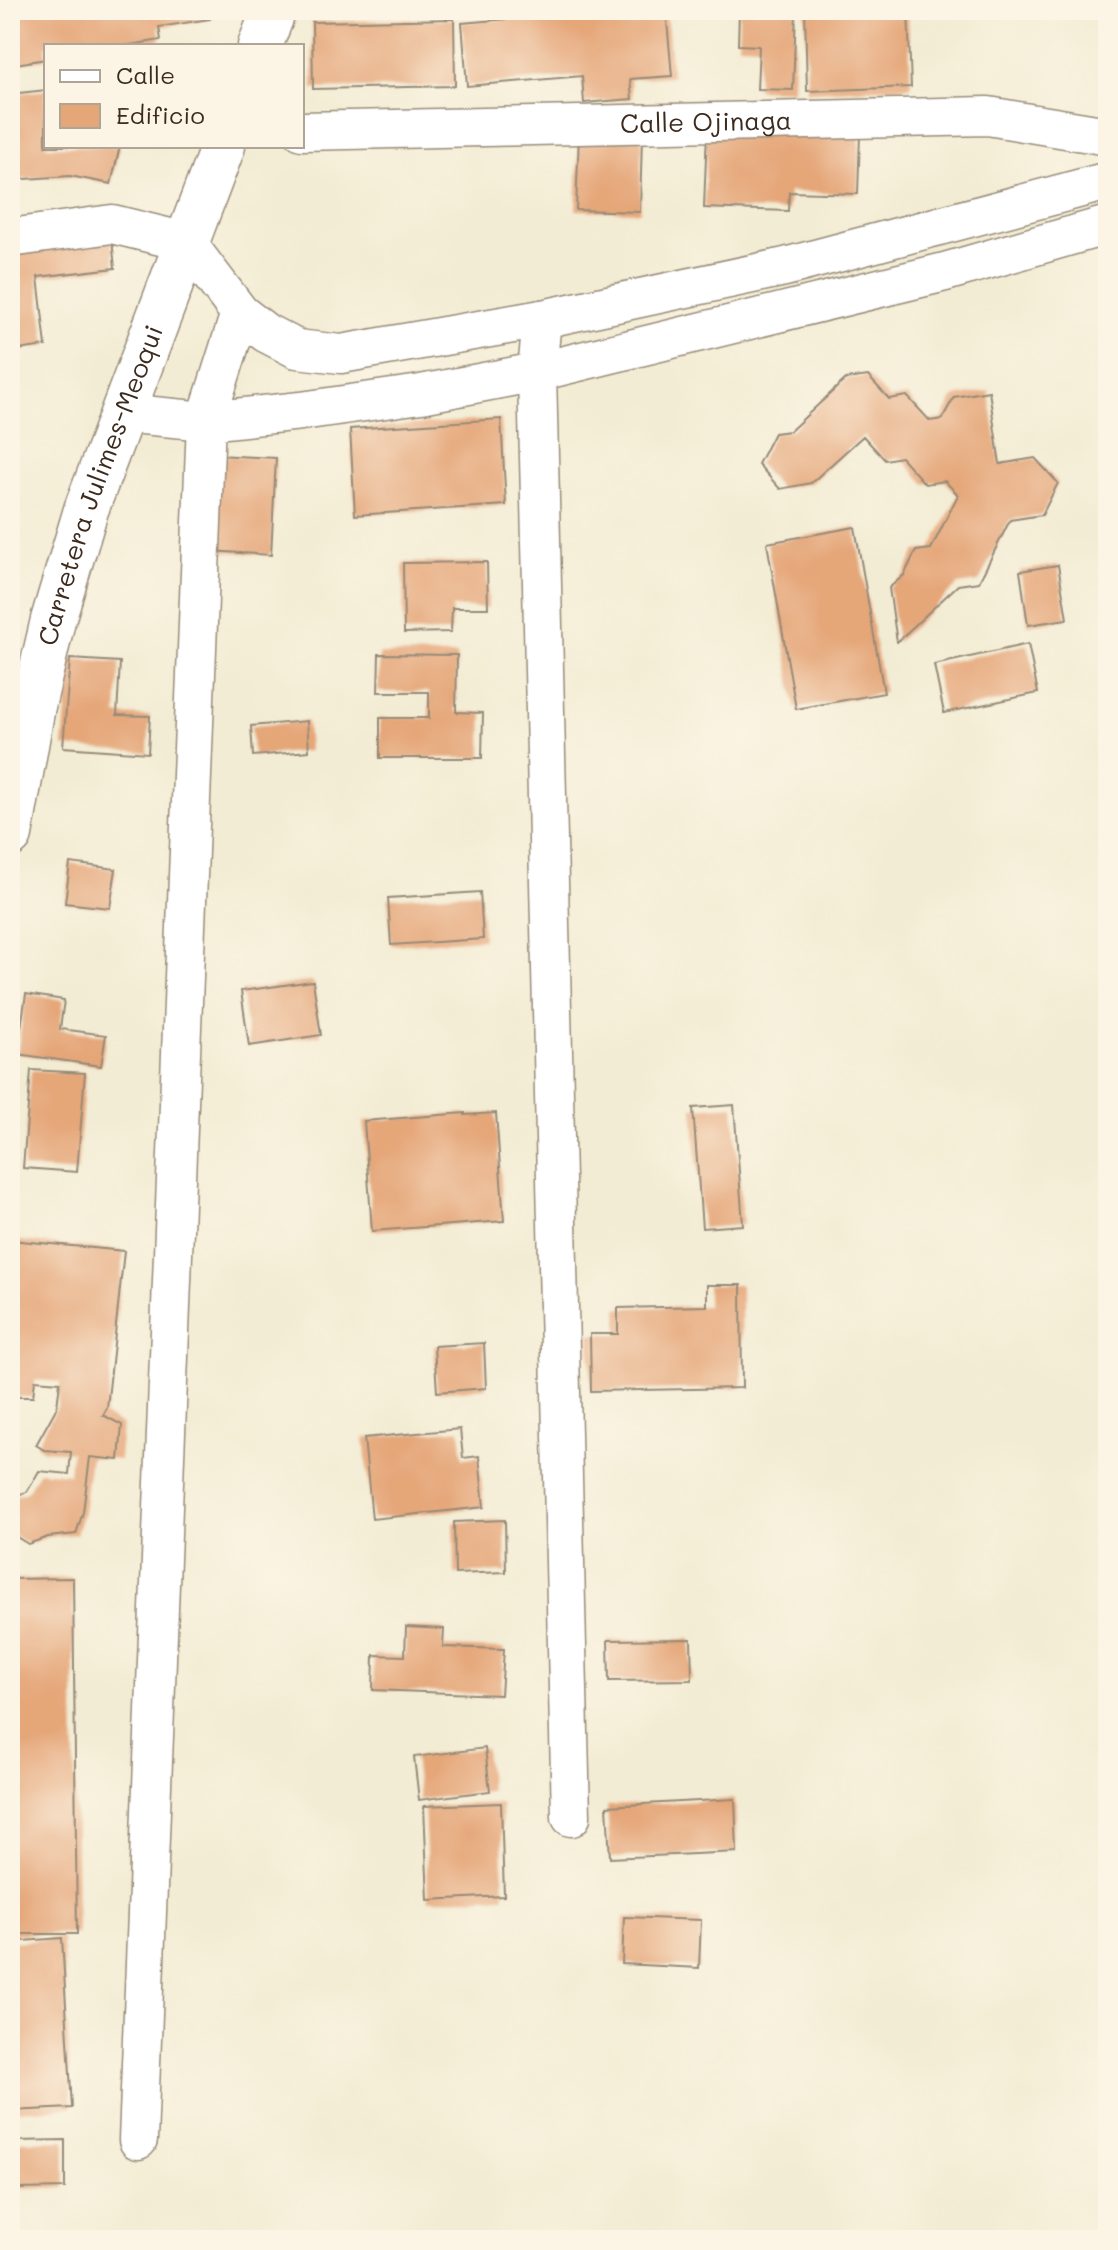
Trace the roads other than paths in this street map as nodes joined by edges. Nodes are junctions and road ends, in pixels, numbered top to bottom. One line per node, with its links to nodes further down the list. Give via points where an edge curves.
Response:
1 (274, 10): 2 (main road)
2 (261, 44)
3 (304, 131): 4 (street, Calle Ojinaga, via 988,116)
4 (1108, 136)
5 (222, 148): 9 (main road, Carretera Julimes-Meoqui)
6 (1108, 181): 10 (street)
7 (1108, 225): 13 (street)
8 (10, 238): 9 (street, via 112,224)
9 (186, 242): 11 (street); 15 (main road, Carretera Julimes-Meoqui)
10 (736, 278): 12 (street); 13 (street)
11 (240, 313): 12 (street, via 297,349 341,354); 16 (street)
12 (542, 319): 14 (street)
13 (739, 323): 14 (street)
14 (537, 372): 16 (street, via 421,394); 18 (street)
15 (121, 413): 16 (street); 17 (main road, Carretera Julimes-Meoqui, via 53,620)
16 (206, 421): 19 (street)
17 (10, 835)
18 (571, 1817)
19 (138, 2140)

